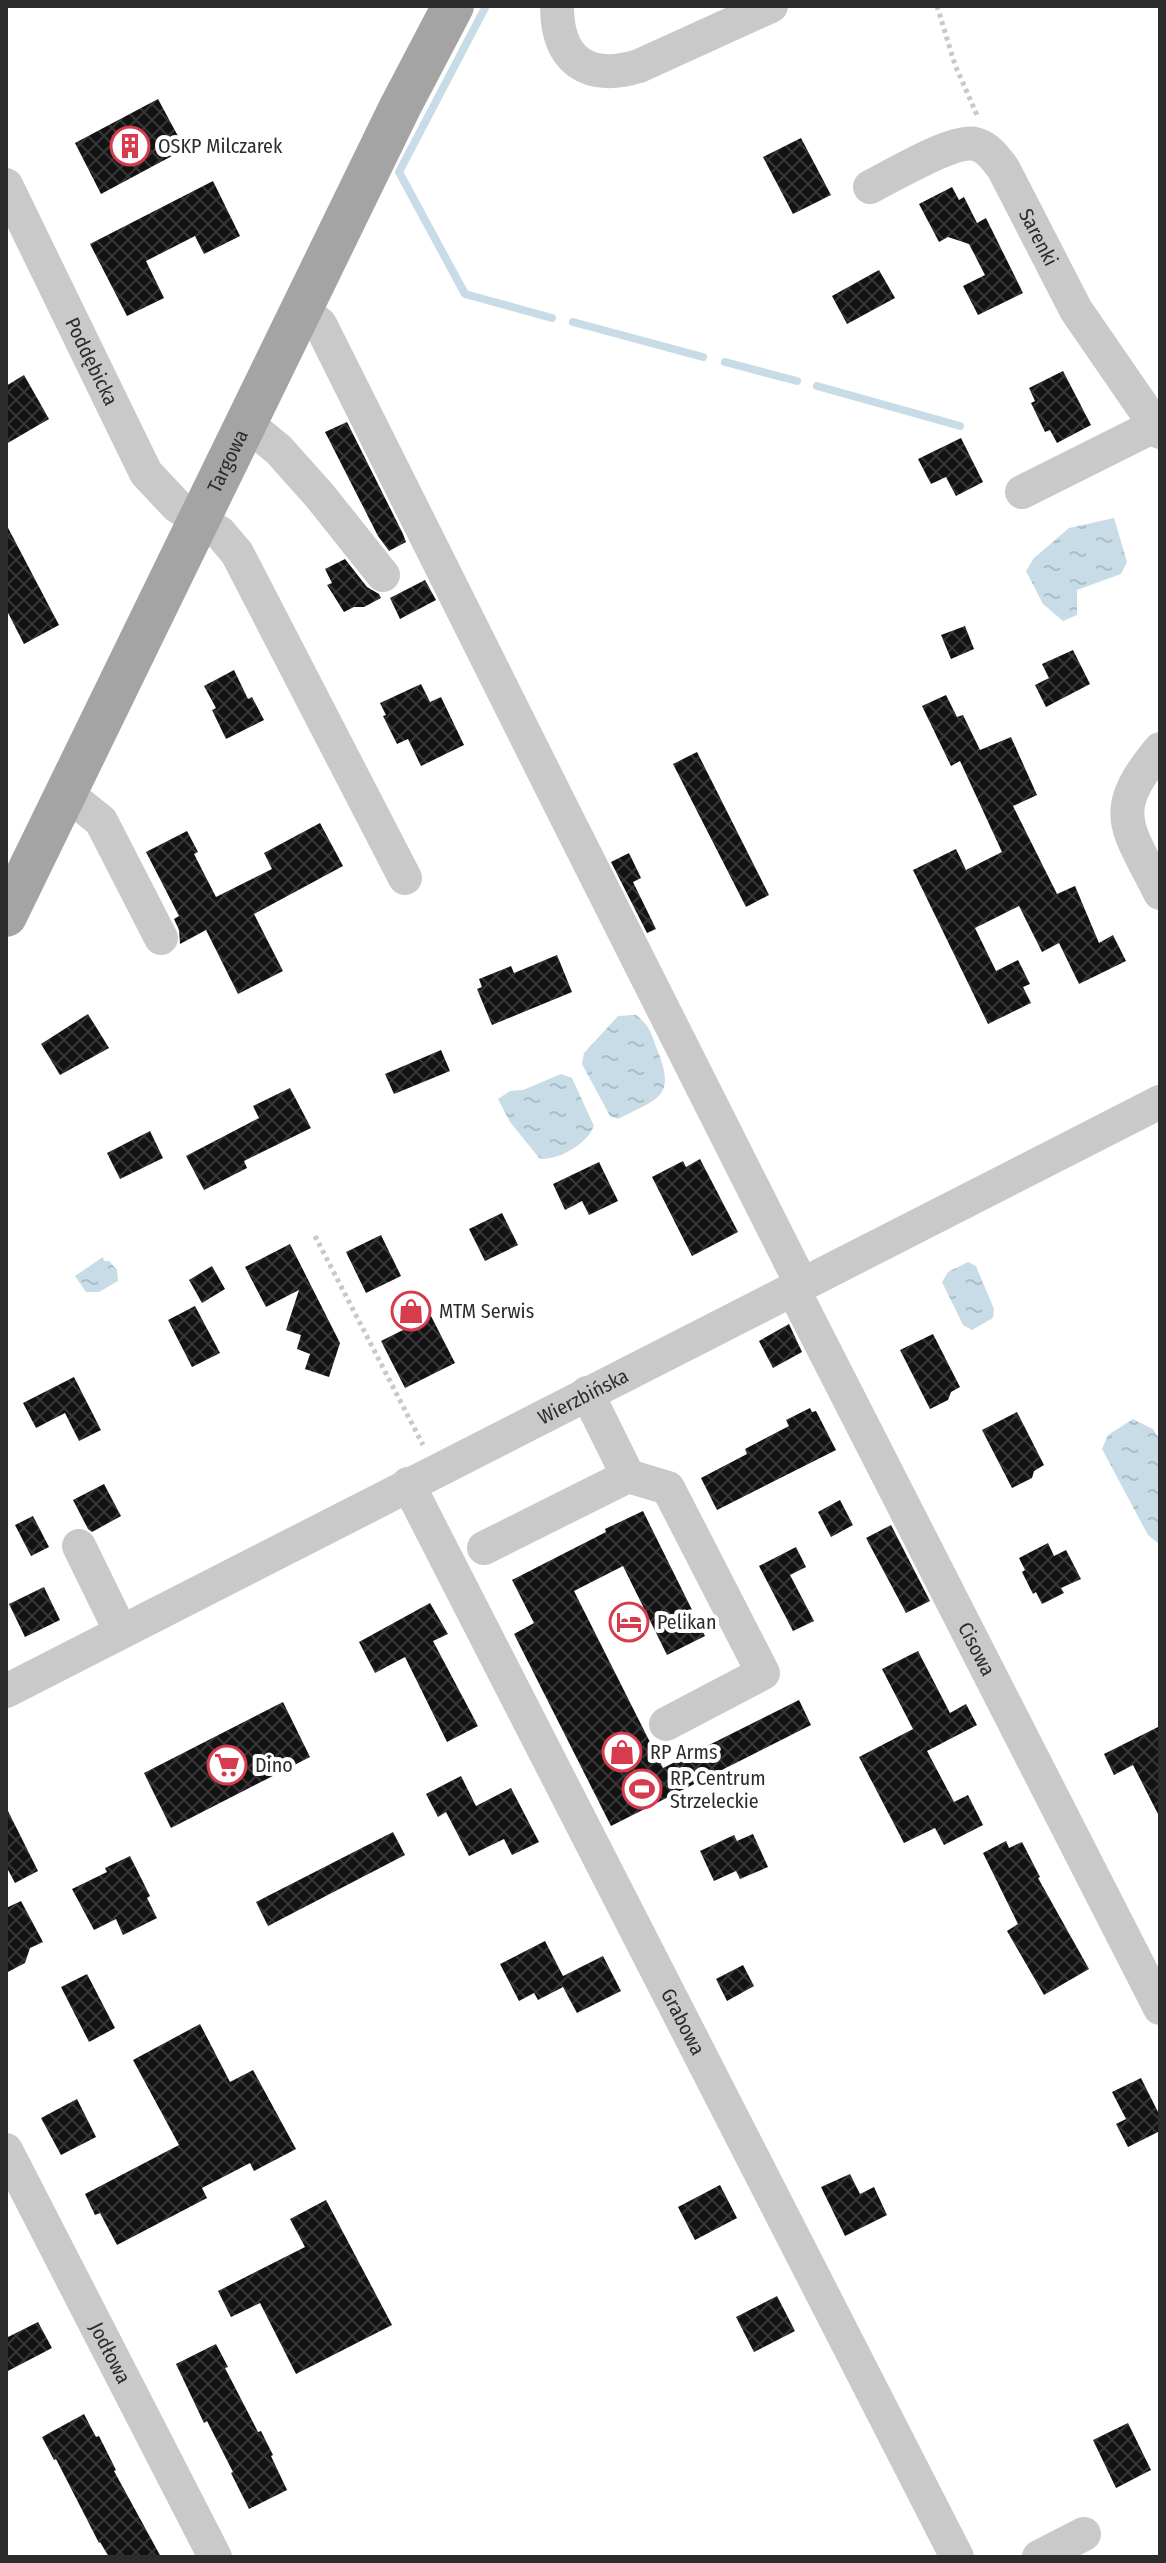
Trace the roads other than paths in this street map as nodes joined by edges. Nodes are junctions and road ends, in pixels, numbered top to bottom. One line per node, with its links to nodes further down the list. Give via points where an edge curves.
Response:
1 (453, 6): 6 (main road, Targowa)
2 (557, 6): 3 (street, via 557,28 565,49 579,64 617,72)
3 (771, 6)
4 (6, 185): 10 (street, Poddębicka, via 146,473)
5 (870, 187): 8 (street, Sarenki, via 952,146 971,143 992,153 1076,310)
6 (301, 309): 7 (main road, Targowa); 19 (street, Cisowa, via 320,324)
7 (246, 423): 10 (main road, Targowa); 11 (street, via 279,450)
8 (1158, 428): 9 (street)
9 (1022, 492)
10 (199, 521): 13 (main road, Targowa); 14 (street, Poddębicka, via 220,533 237,553)
11 (383, 575)
12 (1160, 749): 15 (street, via 1132,786 1126,807 1128,827)
13 (66, 793): 16 (main road, Targowa); 17 (street, via 101,821)
14 (405, 878)
15 (1160, 893)
16 (6, 916)
17 (161, 938)
18 (1160, 1102): 19 (street, Wierzbińska)
19 (798, 1287): 20 (street, Wierzbińska); 28 (street, Cisowa)
20 (587, 1393): 21 (street); 22 (street, Wierzbińska)
21 (628, 1476): 24 (street); 27 (street, via 668,1488 763,1673)
22 (422, 1478): 25 (street, Wierzbińska); 32 (street, Grabowa)
23 (79, 1546): 25 (street)
24 (484, 1548)
25 (121, 1632): 26 (street, Wierzbińska)
26 (6, 1691)
27 (666, 1724)
28 (1160, 2008)
29 (6, 2150): 31 (street, Jodłowa)
30 (1084, 2534): 33 (street)
31 (215, 2557)
32 (957, 2557)
33 (1039, 2557)

